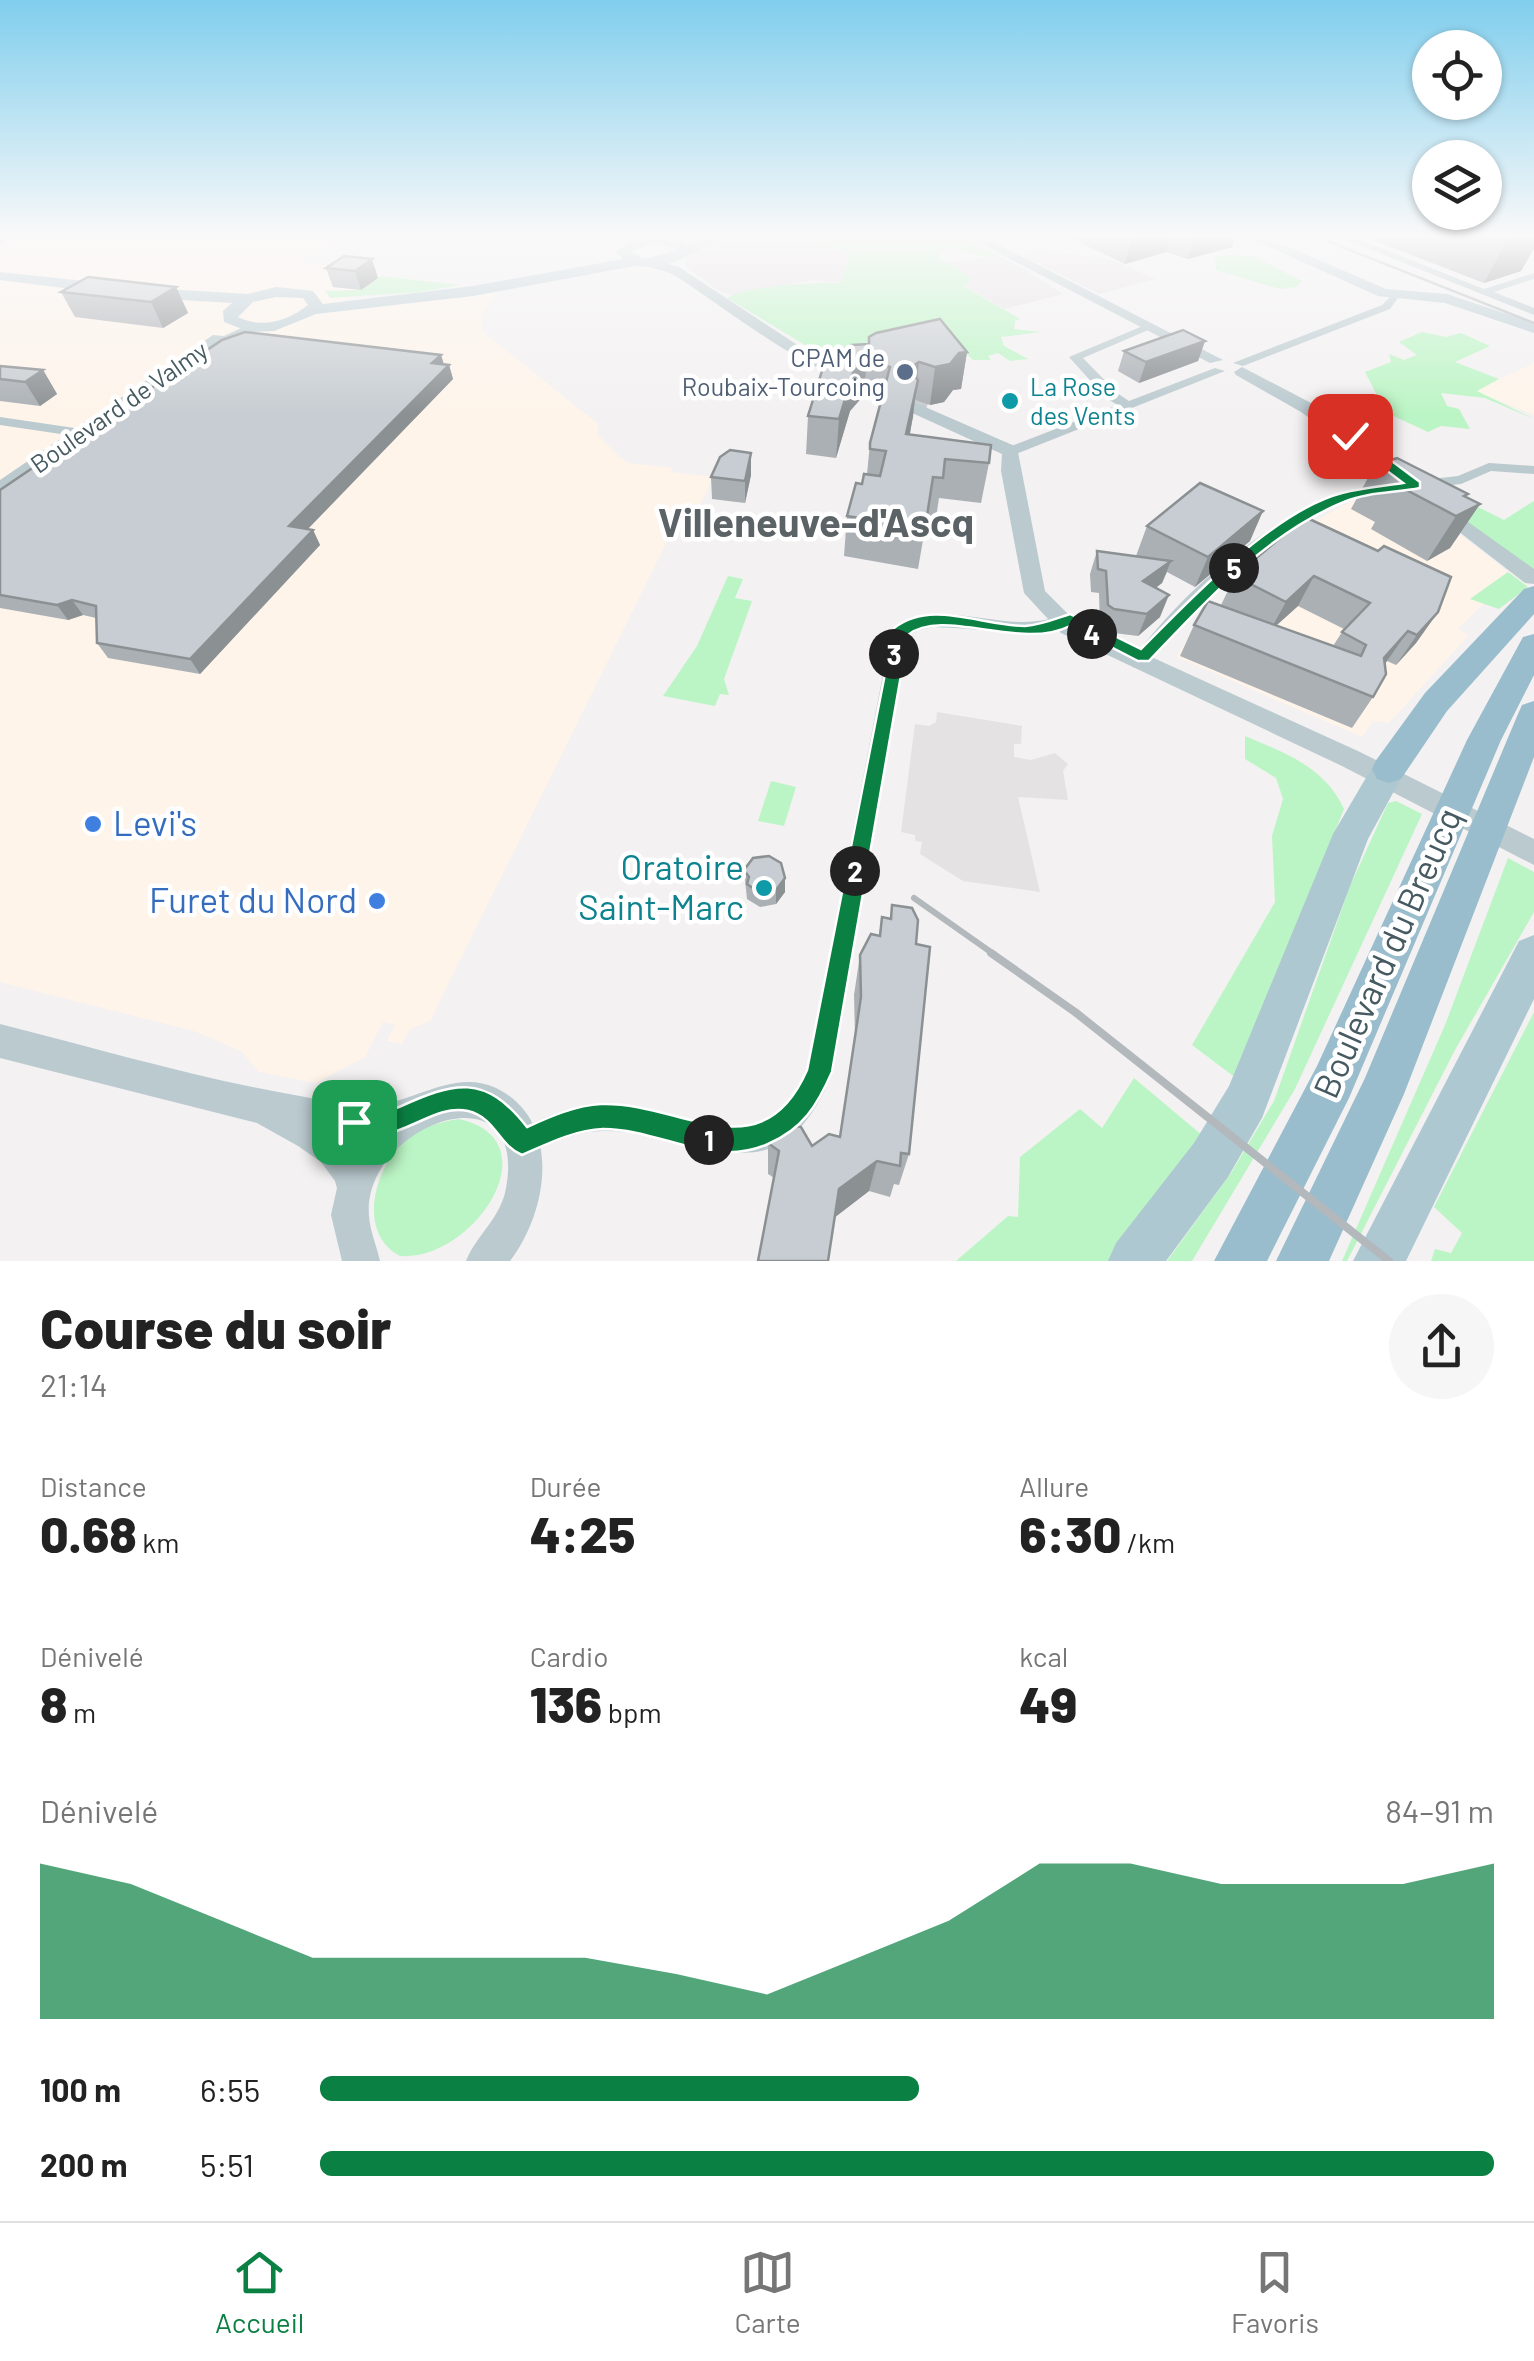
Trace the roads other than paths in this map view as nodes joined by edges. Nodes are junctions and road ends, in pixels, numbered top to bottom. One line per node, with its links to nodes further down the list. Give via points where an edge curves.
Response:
1 (131, 296): 14 (main road)
2 (153, 296): 11 (main road)
3 (263, 296): 11 (main road)
4 (296, 296): 12 (main road)
5 (417, 296): 12 (main road)
6 (712, 296): 20 (street)
7 (1088, 296): 16 (street)
8 (1394, 296): 19 (street, via 1386,307)
9 (1427, 296): 17 (main road)
10 (1494, 296): 13 (street)
11 (248, 299): 14 (main road)
12 (313, 304): 15 (main road, via 285,323)
13 (1534, 312)
14 (230, 316): 15 (main road); 24 (street, Boulevard de Valmy, via 212,343)
15 (252, 327): 29 (street, Boulevard de Valmy)
16 (1149, 327): 18 (street); 21 (street, via 1076,357)
17 (1534, 330)
18 (1217, 366): 19 (street); 21 (street)
19 (1241, 368): 27 (street)
20 (855, 380)
21 (1128, 406): 25 (street)
22 (921, 407): 25 (street)
23 (0, 421): 24 (street)
24 (81, 433): 28 (street, Boulevard de Valmy)
25 (1010, 451): 31 (street, via 1032,580)
26 (1534, 470): 27 (street, via 1489,467 1461,480)
27 (1415, 485): 30 (street); 33 (street, via 1342,497 1283,529 1195,603)
28 (0, 488)
29 (0, 497)
30 (1533, 587): 35 (highway)
31 (1066, 621): 33 (street); 41 (street, via 1024,631 929,619 900,632 823,1054 807,1100 780,1126 738,1142 599,1116)
32 (1534, 645): 46 (highway, Boulevard du Breucq, via 1484,740 1333,1082)
33 (1142, 660): 35 (street)
34 (1534, 714): 47 (highway, Boulevard du Breucq, via 1397,1057)
35 (1387, 772): 36 (street); 45 (main road, via 1351,834 1246,1102 1212,1160)
36 (1525, 842)
37 (1534, 954): 48 (main road)
38 (4, 1040): 39 (street)
39 (250, 1104): 40 (street, via 364,1124); 42 (street, via 335,1149)
40 (399, 1121): 41 (street, via 437,1101 475,1099 506,1116); 42 (street, via 369,1156)
41 (522, 1142): 44 (street, via 526,1178 520,1206)
42 (355, 1187): 43 (street, via 350,1220)
43 (357, 1258)
44 (485, 1261)
45 (1134, 1261)
46 (1240, 1261)
47 (1302, 1261)
48 (1378, 1261)

